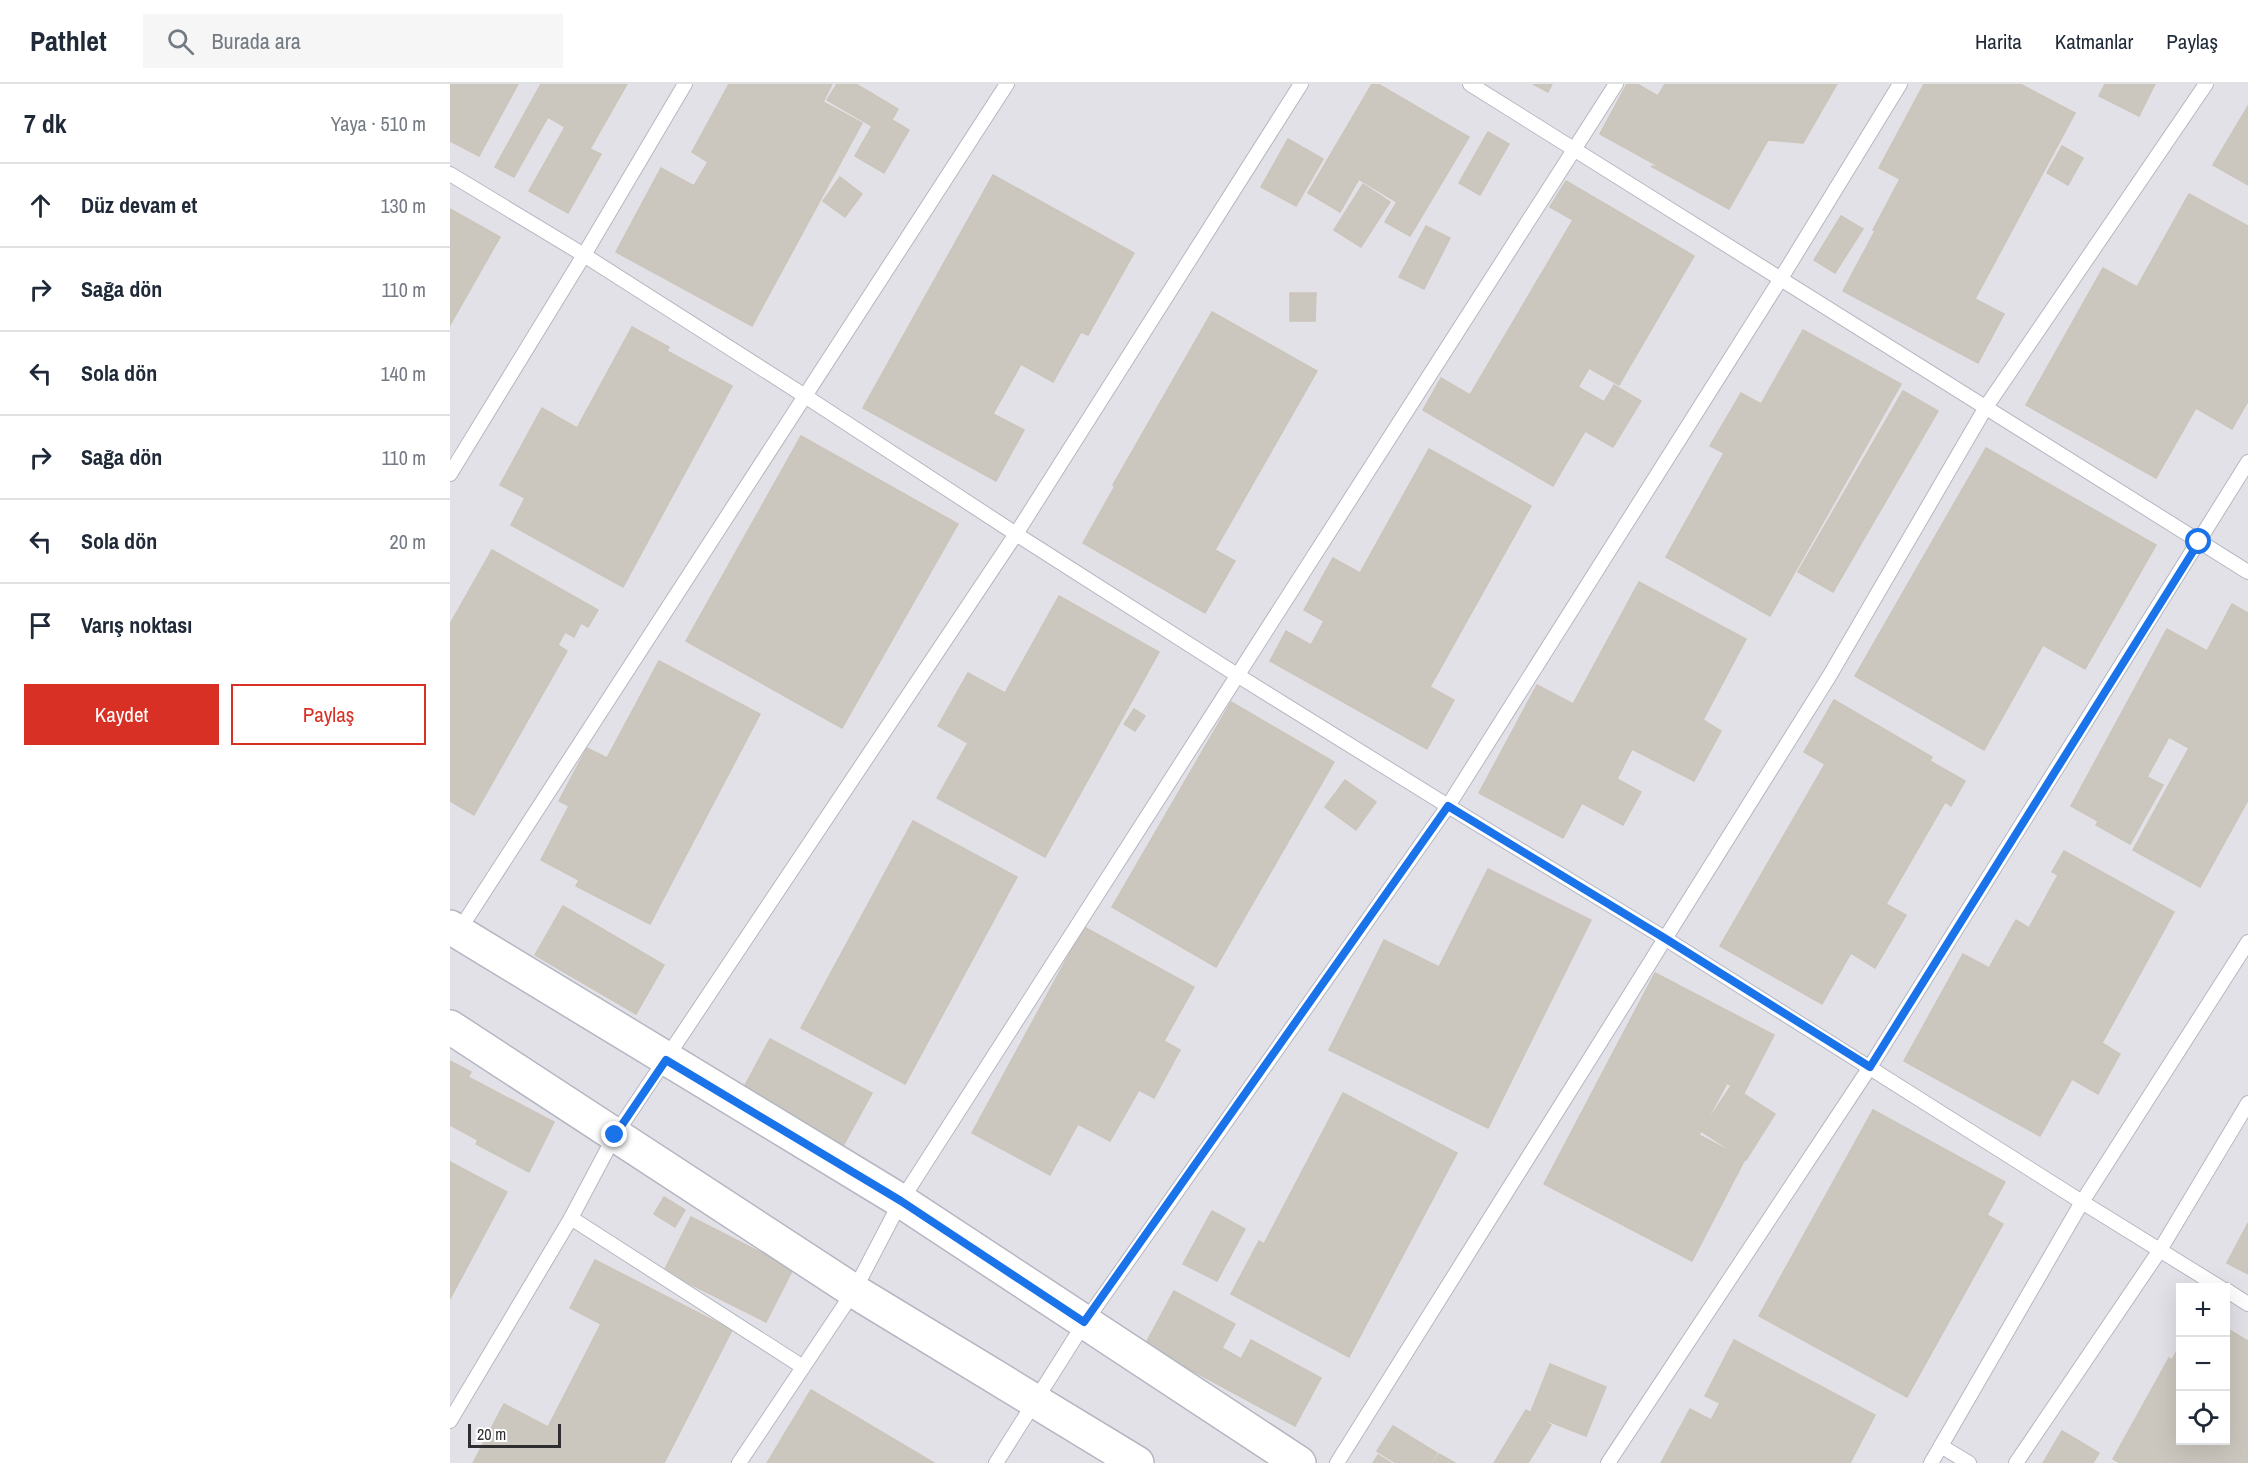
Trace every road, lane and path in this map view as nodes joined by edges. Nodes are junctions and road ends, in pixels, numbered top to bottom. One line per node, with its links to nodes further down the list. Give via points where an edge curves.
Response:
1 (685, 84): 10 (lane)
2 (1007, 84): 12 (lane)
3 (1301, 84): 16 (lane)
4 (1470, 84): 8 (lane)
5 (1616, 84): 8 (lane)
6 (1900, 84): 11 (lane)
7 (2206, 84): 13 (lane)
8 (1575, 151): 11 (lane); 19 (lane)
9 (450, 174): 10 (lane)
10 (584, 255): 12 (lane); 15 (lane)
11 (1780, 280): 13 (lane); 20 (lane)
12 (806, 396): 16 (lane); 21 (lane)
13 (1986, 407): 17 (lane); 22 (lane, via 1830,675)
14 (2248, 462): 17 (lane)
15 (450, 474)
16 (1016, 534): 19 (lane); 25 (lane)
17 (2199, 542): 18 (lane); 26 (lane)
18 (2248, 572)
19 (1237, 675): 20 (lane); 29 (lane)
20 (1448, 806): 22 (lane); 37 (lane)
21 (453, 934): 25 (street)
22 (1666, 939): 26 (lane); 46 (lane)
23 (2248, 942): 30 (lane)
24 (450, 1027): 28 (street)
25 (666, 1060): 28 (lane); 29 (street)
26 (1870, 1067): 30 (lane); 47 (lane)
27 (2248, 1103): 32 (lane)
28 (615, 1135): 31 (lane); 34 (street)
29 (901, 1201): 34 (lane); 37 (street)
30 (2082, 1202): 32 (lane); 41 (lane)
31 (571, 1218): 38 (lane); 40 (lane)
32 (2160, 1250): 33 (lane); 50 (lane)
33 (2214, 1283)
34 (854, 1292): 38 (lane); 39 (street)
35 (2230, 1293): 36 (lane)
36 (2248, 1304)
37 (1084, 1322): 39 (lane); 45 (street)
38 (803, 1367): 42 (lane)
39 (1034, 1401): 43 (lane); 44 (street)
40 (450, 1421)
41 (1941, 1446): 48 (lane); 49 (lane)
42 (739, 1463)
43 (996, 1463)
44 (1137, 1463)
45 (1299, 1463)
46 (1337, 1463)
47 (1608, 1463)
48 (1931, 1463)
49 (1969, 1463)
50 (2016, 1463)

